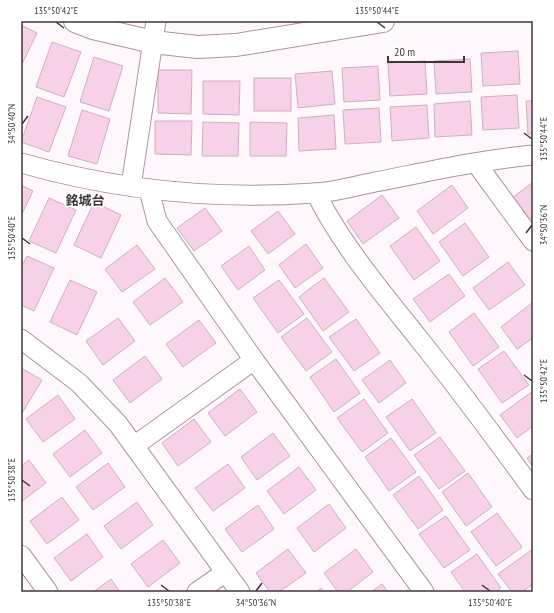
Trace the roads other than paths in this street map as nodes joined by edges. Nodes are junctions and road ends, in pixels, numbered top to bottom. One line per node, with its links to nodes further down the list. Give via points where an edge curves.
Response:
1 (75, 21): 4 (street, via 93,28)
2 (156, 21): 4 (street)
3 (383, 21): 4 (street, via 236,45 197,47)
4 (153, 42): 8 (street)
5 (533, 154): 7 (street)
6 (21, 163): 8 (street, via 74,177)
7 (476, 163): 10 (street); 11 (street)
8 (131, 186): 9 (street)
9 (149, 190): 10 (street, via 235,195); 13 (street, via 156,221)
10 (316, 193): 15 (street, via 332,224 391,304 477,412)
11 (533, 242)
12 (21, 339): 14 (street, via 79,383 103,407)
13 (254, 360): 14 (street); 21 (street)
14 (134, 446): 17 (street)
15 (533, 490)
16 (21, 555): 18 (street)
17 (226, 572): 19 (street); 20 (street)
18 (48, 592)
19 (197, 592)
20 (240, 592)
21 (424, 592)

